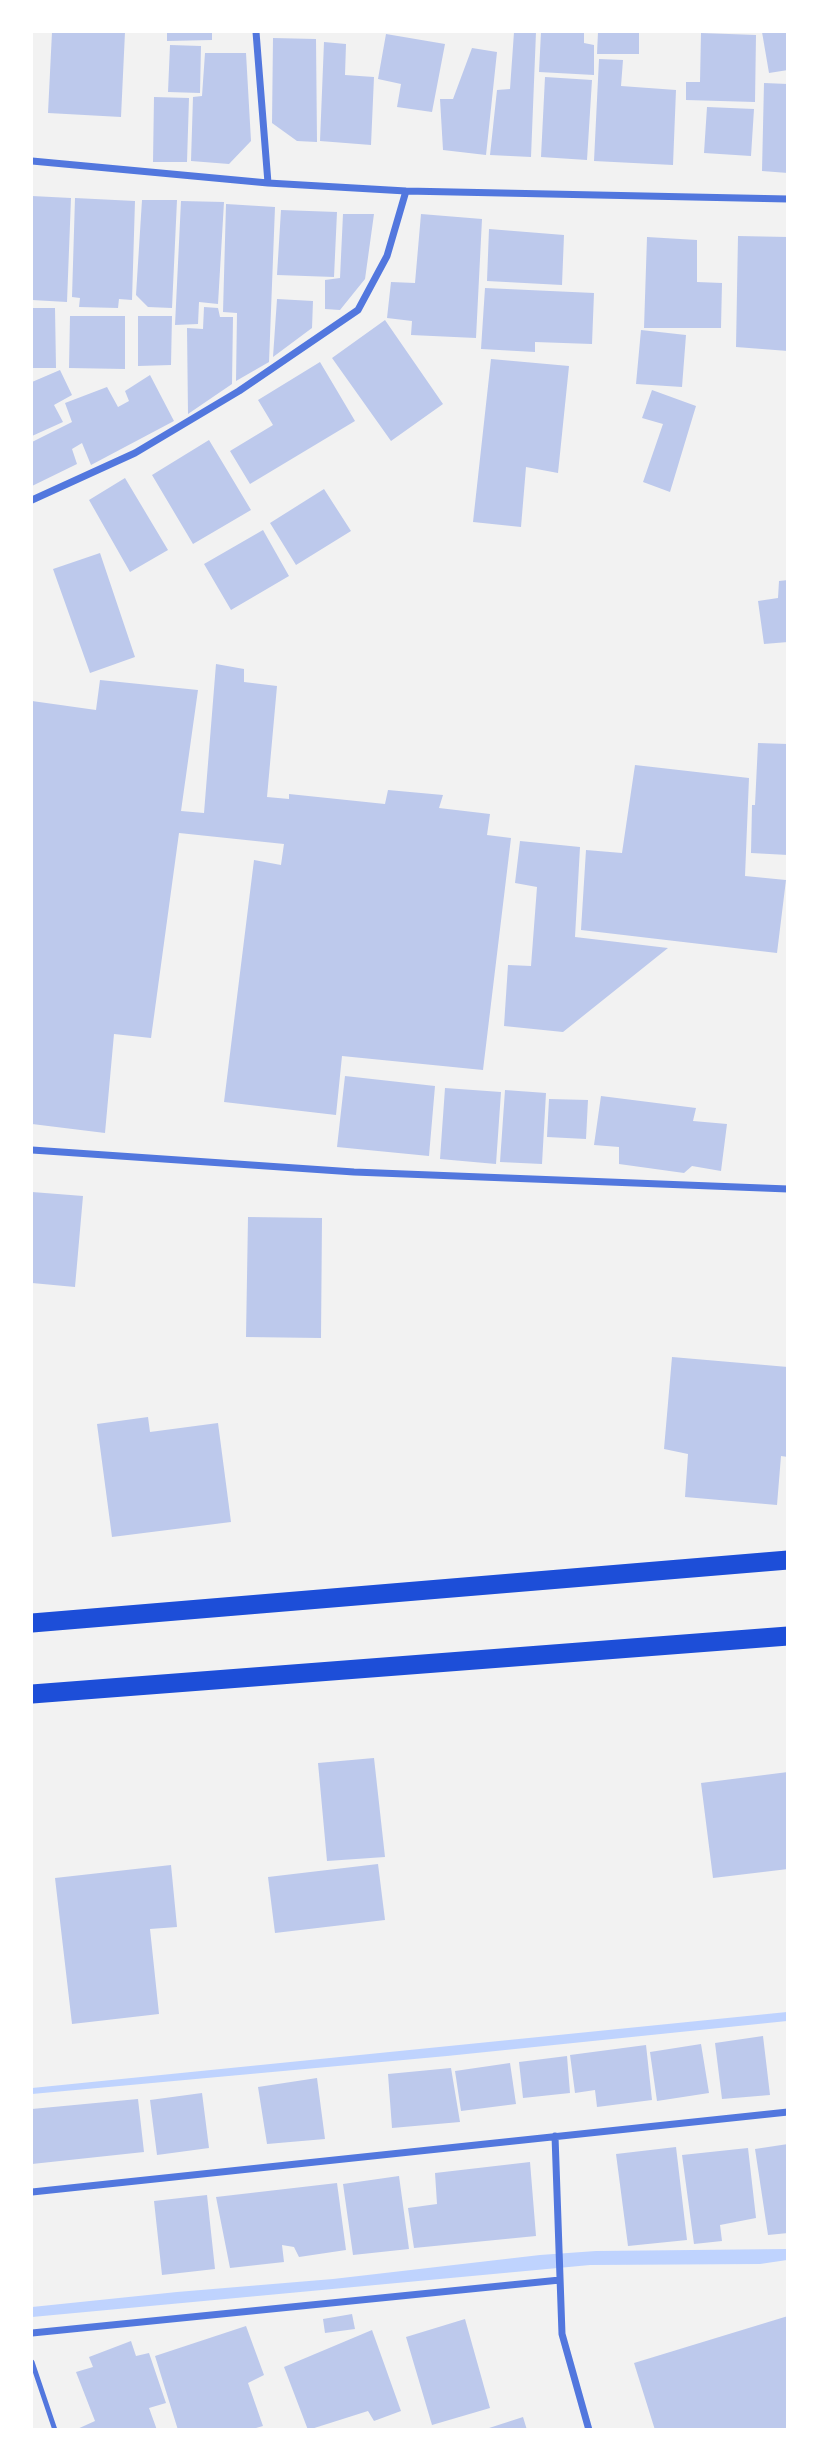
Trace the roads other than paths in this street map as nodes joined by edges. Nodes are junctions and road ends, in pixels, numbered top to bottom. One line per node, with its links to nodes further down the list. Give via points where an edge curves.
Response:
1 (256, 32): 3 (street)
2 (32, 161): 3 (street)
3 (268, 183): 4 (street)
4 (406, 191): 5 (street); 6 (street, via 387,256 358,310 239,391 135,453)
5 (788, 199)
6 (32, 500)
7 (32, 1150): 8 (street, via 354,1172)
8 (788, 1189)
9 (788, 1560): 10 (highway)
10 (32, 1623)
11 (788, 1636): 12 (highway)
12 (32, 1694)
13 (788, 2112): 14 (street)
14 (555, 2136): 15 (street); 16 (street)
15 (32, 2192)
16 (560, 2280): 17 (street); 20 (street, via 562,2334)
17 (32, 2333)
18 (32, 2362): 19 (lane)
19 (55, 2430)
20 (589, 2430)

